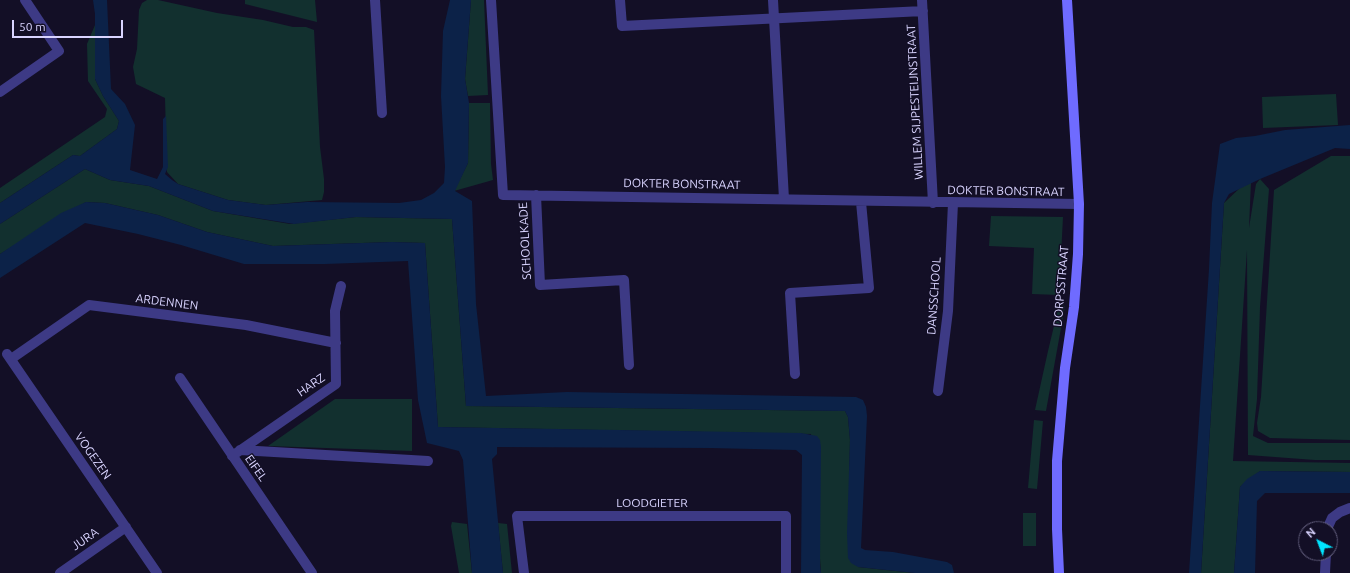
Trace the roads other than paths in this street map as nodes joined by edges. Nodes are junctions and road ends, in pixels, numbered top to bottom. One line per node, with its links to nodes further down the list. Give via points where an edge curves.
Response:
1 (25, 0): 10 (street, via 60,51)
2 (375, 0): 11 (street)
3 (491, 0): 12 (street, SCHOOLKADE)
4 (620, 0): 9 (street, via 622,26)
5 (773, 0): 9 (street)
6 (922, 0): 8 (street, WILLEM SIJPESTEIJNSTRAAT)
7 (1067, 0): 18 (street, DORPSSTRAAT)
8 (923, 11): 9 (street); 16 (street, WILLEM SIJPESTEIJNSTRAAT)
9 (774, 18): 14 (street)
10 (0, 92)
11 (382, 113)
12 (503, 195): 13 (street, DOKTER BONSTRAAT)
13 (536, 195): 14 (street, DOKTER BONSTRAAT); 22 (street, SCHOOLKADE, via 540,285 624,280)
14 (784, 199): 15 (street, DOKTER BONSTRAAT)
15 (861, 202): 16 (street, DOKTER BONSTRAAT); 23 (street, via 869,288 790,293)
16 (934, 203): 17 (street, DOKTER BONSTRAAT)
17 (952, 203): 18 (street, DOKTER BONSTRAAT); 25 (street, DANSSCHOOL, via 948,311)
18 (1079, 204): 37 (street, DORPSSTRAAT, via 1074,306 1065,368 1057,461)
19 (341, 286): 20 (street, HARZ, via 335,311)
20 (336, 343): 21 (street, ARDENNEN, via 246,325 89,305); 26 (street, HARZ, via 336,384)
21 (9, 356): 30 (street, VOGEZEN)
22 (629, 365)
23 (795, 374)
24 (180, 378): 26 (street, EIFEL)
25 (938, 390)
26 (236, 453): 27 (street); 34 (street, EIFEL)
27 (428, 461)
28 (1350, 508): 29 (street, via 1340,512)
29 (1331, 521)
30 (126, 527): 32 (street, JURA); 33 (street, VOGEZEN)
31 (1326, 561): 38 (street)
32 (60, 573)
33 (157, 573)
34 (312, 573)
35 (524, 573): 36 (street, LOODGIETER, via 517,516 786,516)
36 (786, 573)
37 (1059, 573)
38 (1325, 573)

